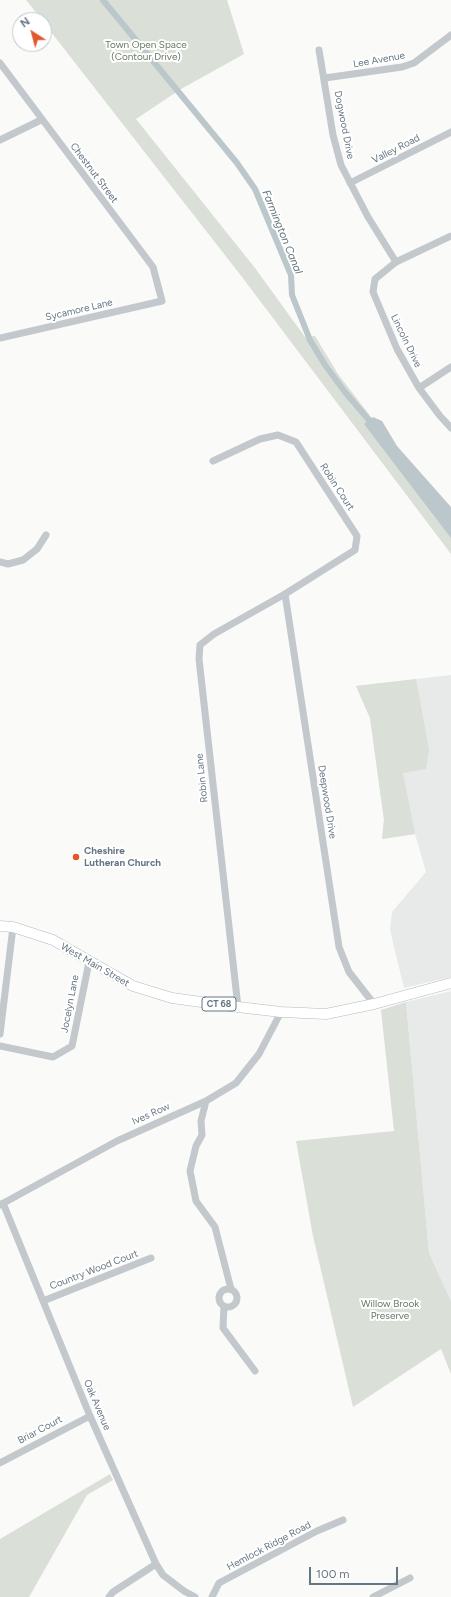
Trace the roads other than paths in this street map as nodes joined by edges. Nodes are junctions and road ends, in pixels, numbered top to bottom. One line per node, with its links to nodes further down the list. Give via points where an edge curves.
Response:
1 (451, 35): 4 (street, Lee Avenue, via 414,63)
2 (319, 50): 4 (street, Dogwood Drive)
3 (0, 63): 5 (street, Chestnut Street)
4 (325, 78): 8 (street, Dogwood Drive, via 333,135)
5 (42, 120): 7 (street); 11 (street, Chestnut Street, via 153,267)
6 (451, 132): 8 (street, Valley Road)
7 (0, 140)
8 (350, 183): 10 (street, Dogwood Drive)
9 (451, 236): 10 (street, Lincoln Drive)
10 (396, 262): 14 (street, Lincoln Drive, via 375,279 373,292 397,350)
11 (162, 301): 12 (street, Sycamore Lane)
12 (0, 338)
13 (451, 367): 14 (street)
14 (419, 388): 15 (street, Lincoln Drive)
15 (451, 428)
16 (213, 461): 19 (street, Robin Court, via 260,439 278,436 296,442 357,536 355,550)
17 (46, 535): 18 (street, via 37,549 23,560 8,564)
18 (0, 562)
19 (285, 594): 24 (street, Deepwood Drive, via 339,947 349,972); 25 (street, Robin Lane, via 214,634 200,645 199,658)
20 (0, 926): 21 (main road, West Main Street / CT 68)
21 (13, 927): 22 (main road, West Main Street / CT 68, via 53,940); 27 (street)
22 (89, 962): 25 (main road, West Main Street / CT 68, via 133,986 172,998); 28 (street, Jocelyn Lane, via 72,1046 53,1057)
23 (451, 983): 24 (main road, West Main Street / CT 68)
24 (374, 1004): 26 (main road, West Main Street / CT 68, via 326,1014)
25 (238, 1006): 26 (main road, West Main Street / CT 68)
26 (281, 1012): 29 (street, Ives Row, via 259,1054 236,1083)
27 (0, 1034)
28 (0, 1046)
29 (206, 1101): 30 (street, Ives Row, via 117,1141); 32 (street, via 201,1121 202,1135 196,1146 190,1171 196,1201 215,1227)
30 (1, 1204): 33 (street, Oak Avenue)
31 (152, 1258): 33 (street, Country Wood Court)
32 (231, 1289): 34 (street, via 222,1291 219,1296); 34 (street, via 237,1294 237,1302 230,1307)
33 (43, 1301): 36 (street, Oak Avenue)
34 (224, 1306): 35 (street, via 223,1328)
35 (255, 1371)
36 (90, 1416): 37 (street, Briar Court); 39 (street, Oak Avenue)
37 (0, 1463)
38 (343, 1520): 43 (street, Hemlock Ridge Road, via 317,1531 219,1584)
39 (156, 1564): 41 (street); 42 (street, Oak Avenue, via 163,1575)
40 (410, 1578): 44 (street)
41 (109, 1597)
42 (195, 1597)
43 (212, 1597)
44 (373, 1597)

